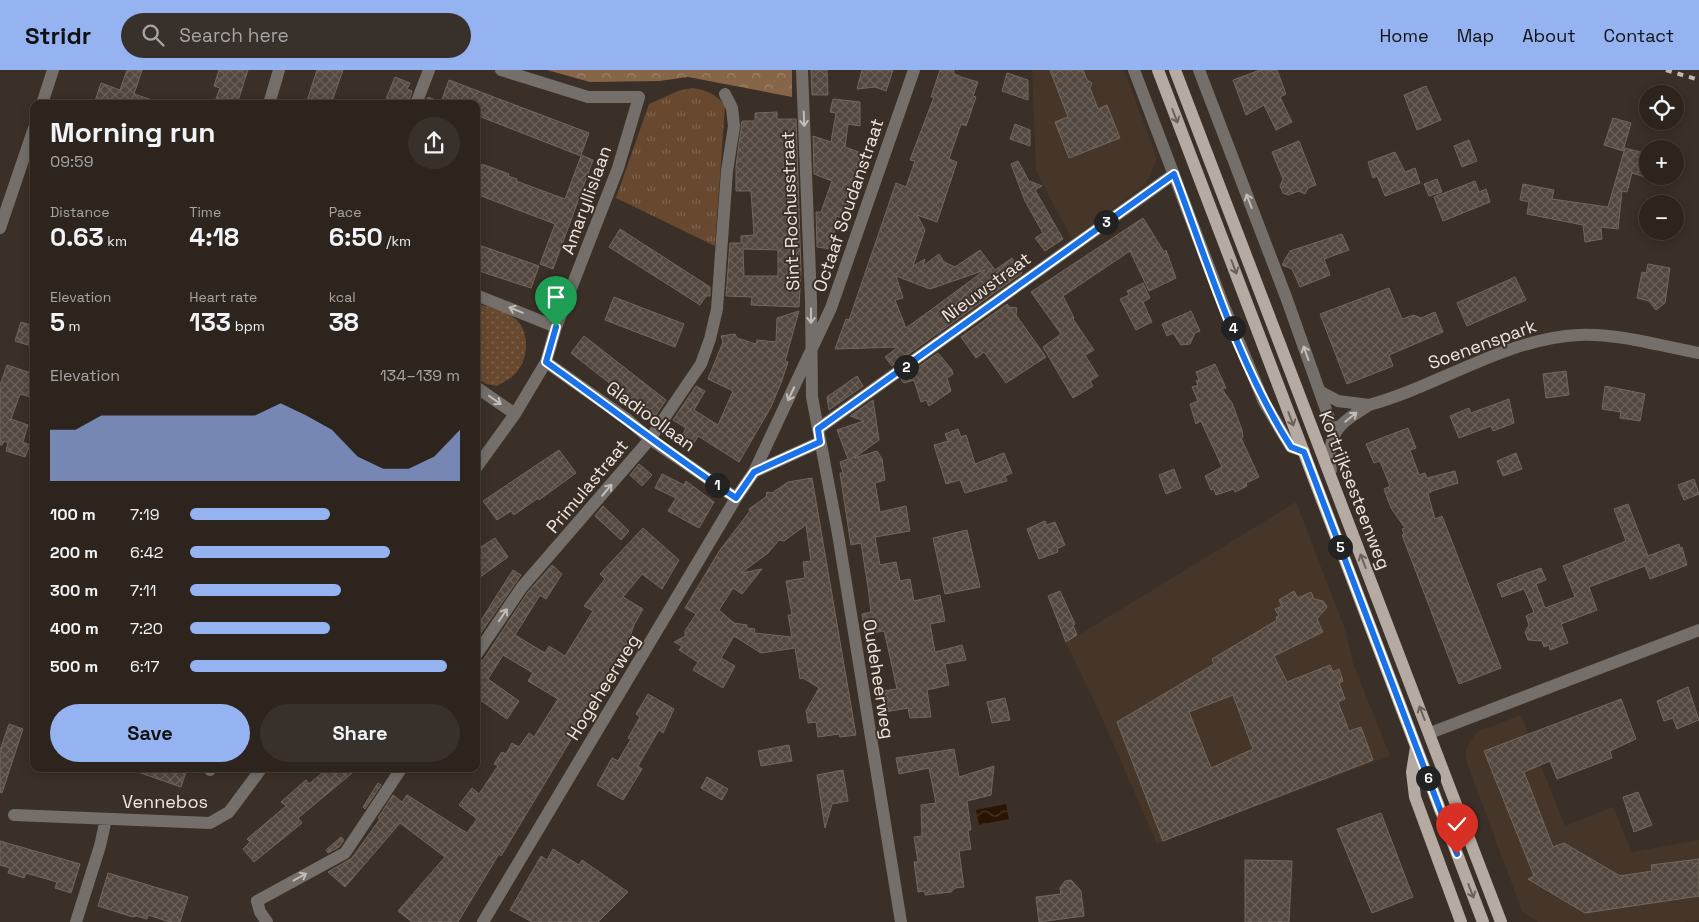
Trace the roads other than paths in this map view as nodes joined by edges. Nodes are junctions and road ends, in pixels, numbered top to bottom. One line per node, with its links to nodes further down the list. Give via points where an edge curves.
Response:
1 (54, 70): 12 (street)
2 (279, 70): 13 (street)
3 (429, 70): 14 (street)
4 (501, 70): 19 (street, Amaryllislaan, via 588,97 639,97 618,168)
5 (802, 70): 20 (street, Sint-Rochusstraat, one-way to 20)
6 (914, 70): 20 (street, Octaaf Soudanstraat, via 831,308)
7 (1134, 70): 16 (street, Kortrijksesteenweg)
8 (1158, 70): 31 (main road, Kortrijksesteenweg, one-way to 31)
9 (1175, 70): 34 (main road, Kortrijksesteenweg)
10 (1199, 70): 24 (street, Kortrijksesteenweg, one-way to 10)
11 (725, 94): 29 (street, Primulastraat, via 732,108 734,126 717,309 701,364)
12 (43, 100)
13 (270, 100)
14 (418, 100)
15 (30, 140): 17 (street)
16 (1174, 174): 27 (street, Nieuwstraat); 31 (street, Kortrijksesteenweg, via 1264,402 1291,447)
17 (0, 228)
18 (480, 297): 19 (street, one-way to 18)
19 (556, 327): 22 (street, Amaryllislaan)
20 (811, 350): 27 (street, Sint-Rochusstraat, via 812,397); 33 (street, Octaaf Soudanstraat, one-way to 33)
21 (1699, 353): 25 (street, Soenenspark, via 1608,336 1550,338 1513,349)
22 (546, 362): 26 (street, Amaryllislaan); 29 (street, Gladioollaan)
23 (480, 390): 26 (street, one-way to 26)
24 (1321, 392): 25 (street, Soenenspark, via 1338,401); 28 (street, Kortrijksesteenweg)
25 (1369, 405): 28 (street, Soenenspark, one-way to 25)
26 (515, 414): 32 (street)
27 (818, 429): 30 (street, Oudeheerweg)
28 (1334, 432): 34 (street, via 1329,456)
29 (650, 439): 35 (street, Gladioollaan); 37 (street, Primulastraat, one-way to 29, via 522,587)
30 (820, 442): 33 (street); 47 (street, Oudeheerweg)
31 (1304, 452): 39 (main road, Kortrijksesteenweg)
32 (480, 462)
33 (754, 472): 35 (street, Hogeheerweg)
34 (1332, 478): 38 (main road, Kortrijksesteenweg, one-way to 34)
35 (736, 498): 46 (street, Hogeheerweg)
36 (1699, 630): 38 (street)
37 (480, 650)
38 (1430, 733): 50 (main road, Kortrijksesteenweg)
39 (1416, 747): 48 (main road, Kortrijksesteenweg, via 1412,772 1415,797); 49 (main road, Kortrijksesteenweg, one-way to 49)
40 (259, 772): 43 (street, Vennebos, via 228,812 210,823)
41 (399, 772): 45 (street, one-way to 41, via 258,901 345,853)
42 (14, 815): 43 (street, Vennebos)
43 (106, 819): 44 (street, Vennebos)
44 (76, 922)
45 (267, 922)
46 (483, 922)
47 (901, 922)
48 (1462, 922)
49 (1483, 922)
50 (1501, 922)

